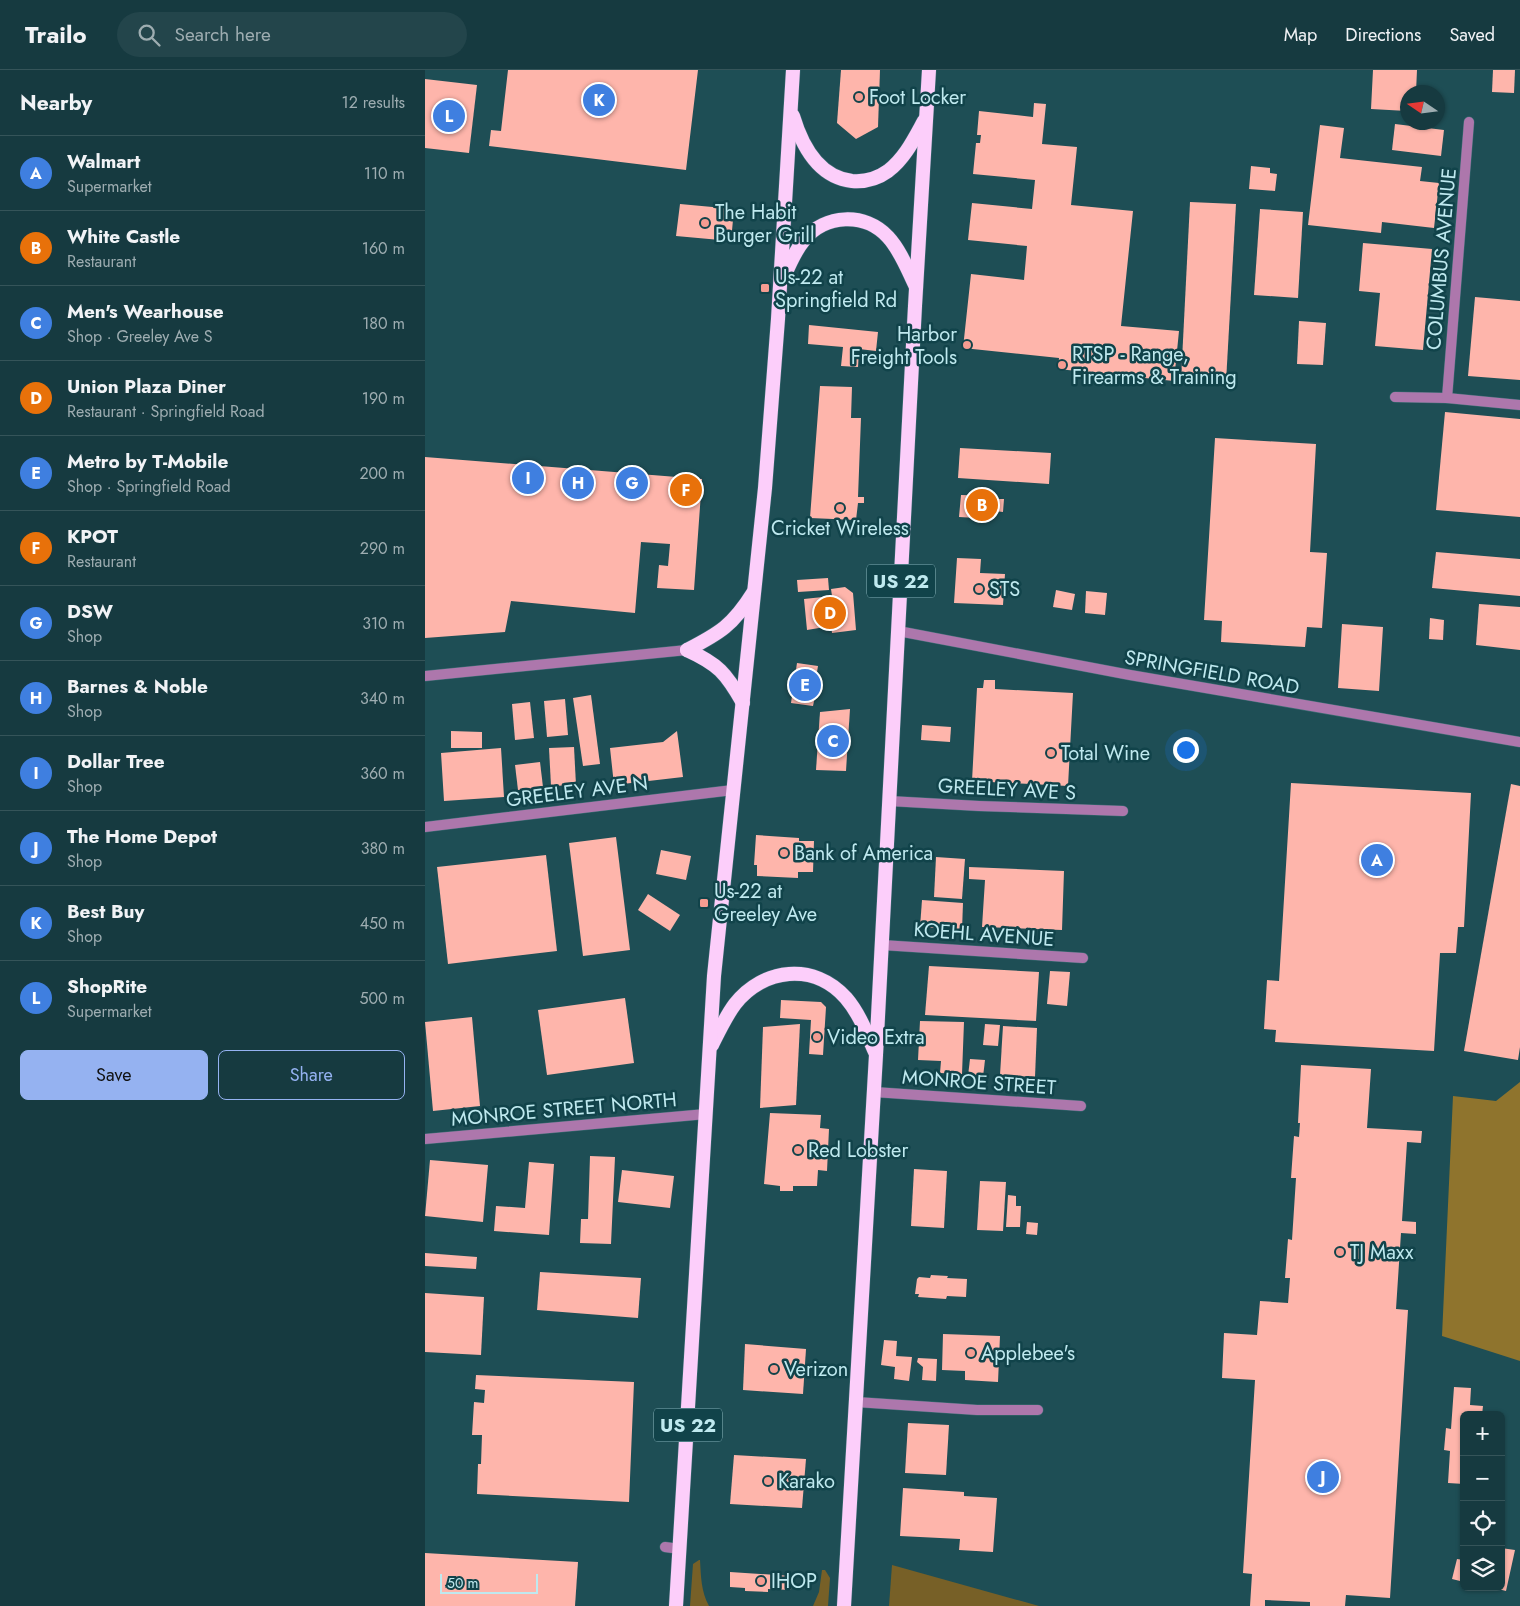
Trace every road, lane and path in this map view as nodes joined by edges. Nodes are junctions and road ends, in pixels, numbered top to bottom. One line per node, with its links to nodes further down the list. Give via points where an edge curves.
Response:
1 (793, 70): 3 (highway, US 22)
2 (929, 70): 4 (highway, US 22)
3 (790, 106): 4 (highway, via 799,134 814,160 831,175 843,180 873,179 893,166 907,152); 6 (highway, US 22)
4 (926, 117): 7 (highway, US 22)
5 (1469, 122): 9 (street, COLUMBUS AVENUE)
6 (780, 286): 7 (highway, via 809,234 831,221 849,219 866,222 887,236); 11 (highway, US 22)
7 (916, 288): 12 (highway, US 22)
8 (1395, 397): 9 (street)
9 (1447, 398): 10 (street)
10 (1520, 405)
11 (755, 591): 13 (highway, via 726,628); 15 (highway, US 22)
12 (898, 631): 16 (street, SPRINGFIELD ROAD); 18 (highway, US 22)
13 (687, 650): 14 (street); 15 (highway, via 705,658 723,672)
14 (425, 676)
15 (743, 703): 17 (highway, US 22)
16 (1520, 742)
17 (733, 790): 20 (street, GREELEY AVE N); 23 (highway, US 22, via 718,926)
18 (889, 800): 19 (street, GREELEY AVE S); 21 (highway, US 22)
19 (1123, 811)
20 (425, 827)
21 (882, 945): 22 (street, KOEHL AVENUE); 24 (highway, US 22)
22 (1083, 958)
23 (709, 1052): 24 (highway, via 742,996 765,980 791,974 815,978 840,992 853,1006); 27 (highway, US 22)
24 (876, 1055): 25 (highway, US 22)
25 (874, 1092): 26 (street, MONROE STREET); 29 (highway, US 22)
26 (1081, 1106)
27 (706, 1114): 28 (street, MONROE STREET NORTH); 32 (highway, US 22)
28 (425, 1139)
29 (856, 1402): 30 (street, via 977,1410); 34 (highway, US 22)
30 (1038, 1410)
31 (665, 1547): 32 (street)
32 (680, 1548): 33 (highway, US 22)
33 (676, 1606)
34 (844, 1606)

